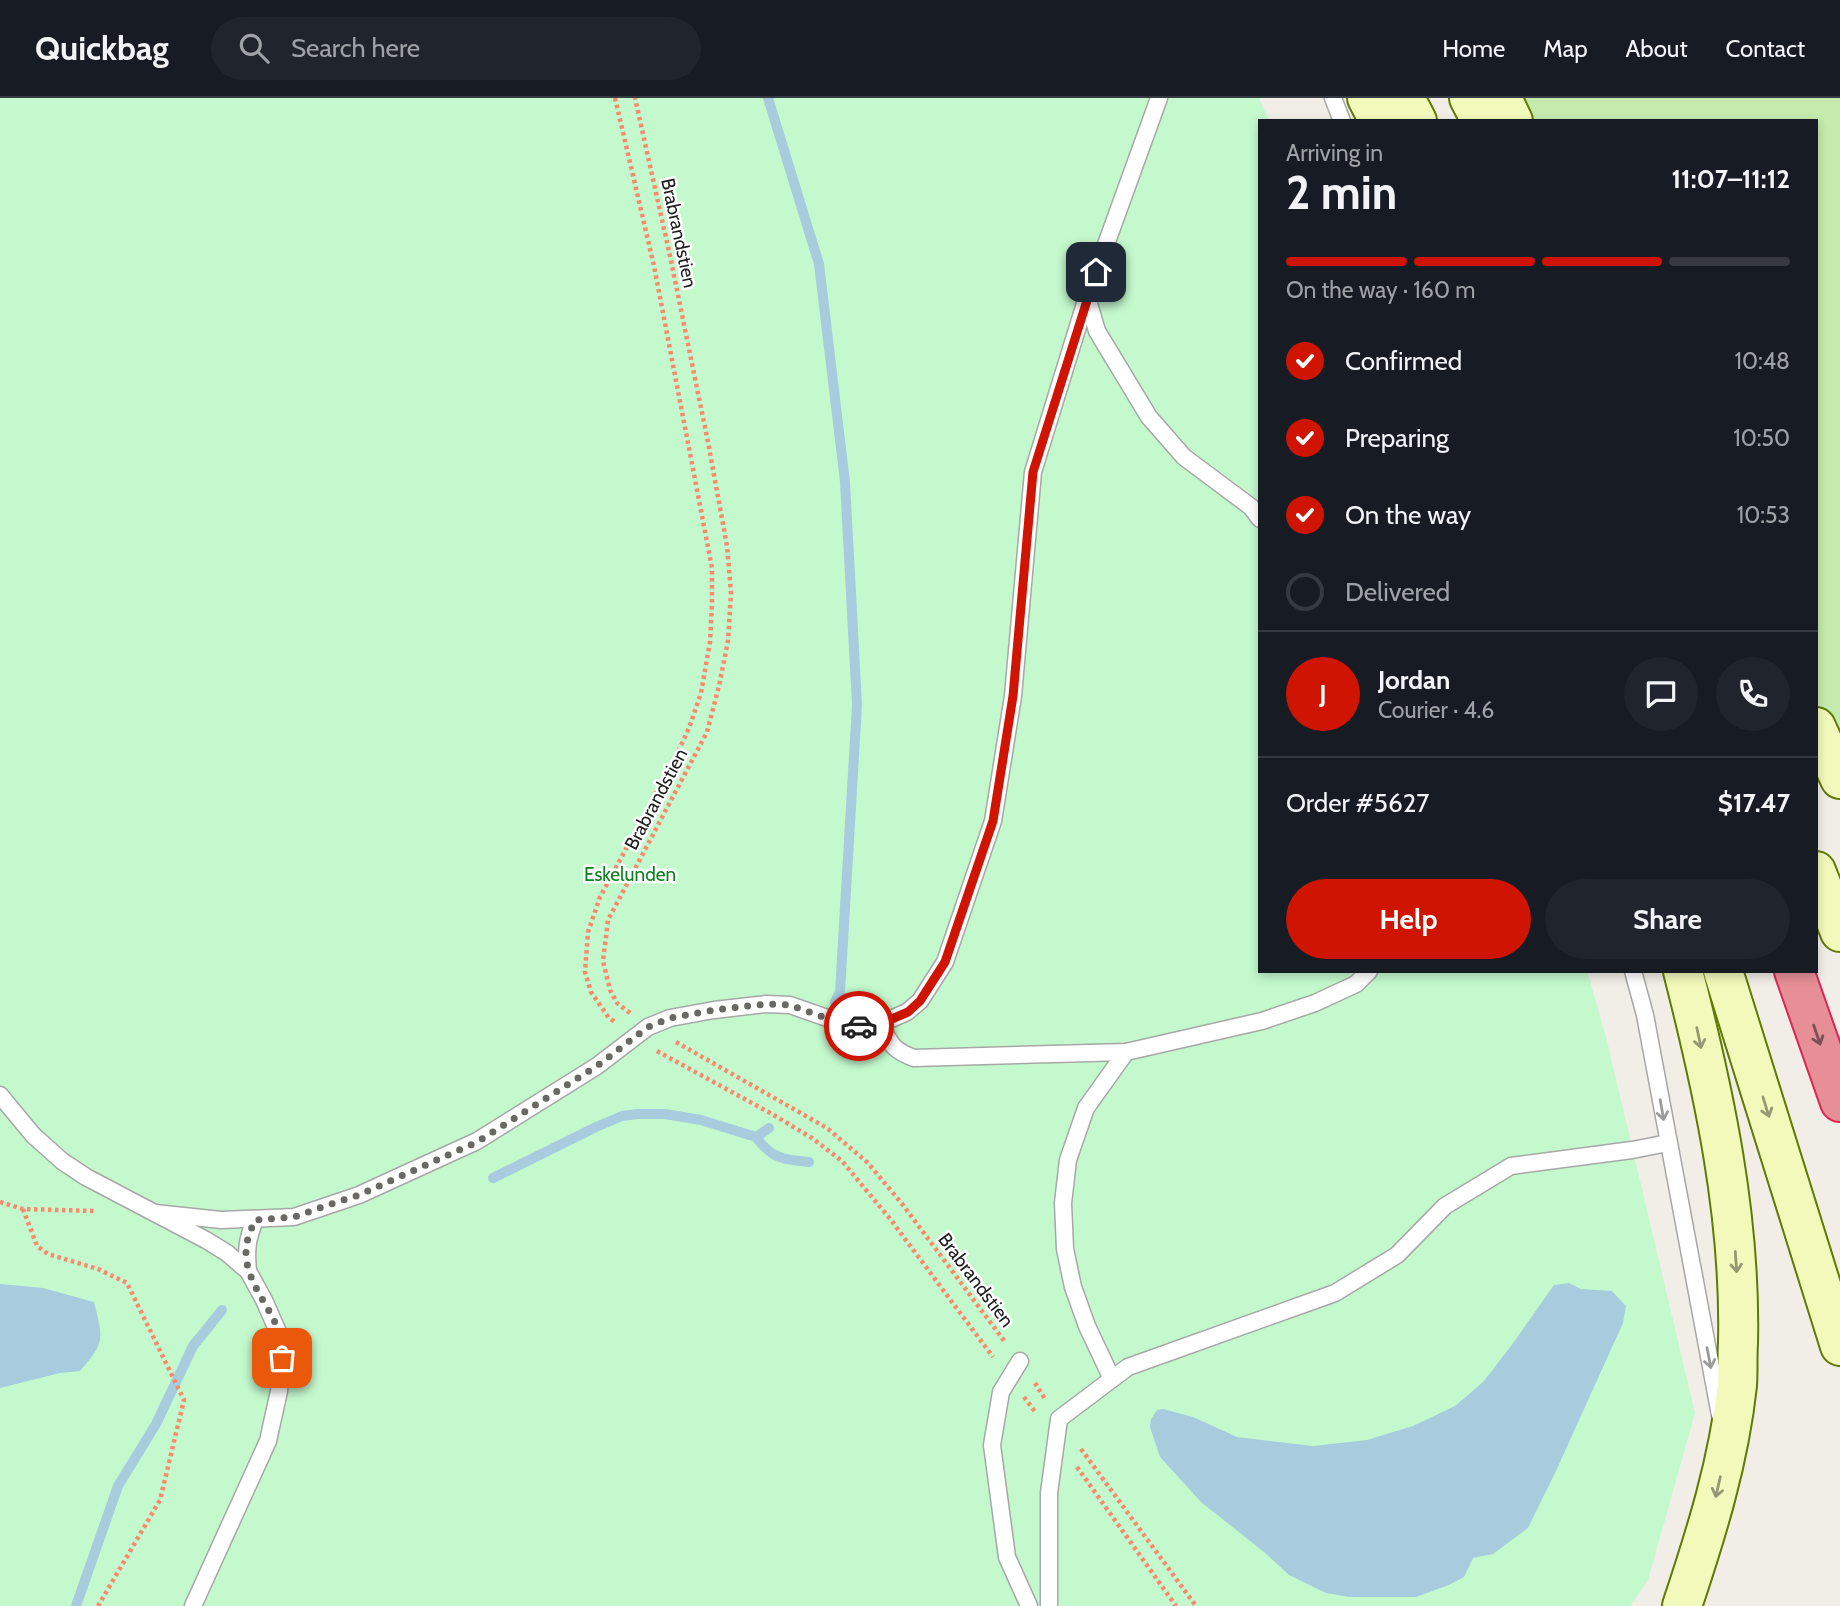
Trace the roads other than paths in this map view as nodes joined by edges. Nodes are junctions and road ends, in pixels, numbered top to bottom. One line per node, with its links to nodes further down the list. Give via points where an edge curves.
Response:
1 (1159, 98): 12 (lane)
2 (1333, 98): 7 (lane)
3 (1367, 98): 8 (main road)
4 (1405, 98): 9 (main road)
5 (1469, 98): 10 (main road)
6 (1502, 98): 11 (main road)
7 (1341, 119)
8 (1378, 119)
9 (1416, 119)
10 (1480, 119)
11 (1512, 119)
12 (1087, 297): 13 (lane, via 1097,331 1149,417 1184,457); 23 (lane, via 1033,472 1013,696 993,821 945,962 920,1001 908,1012)
13 (1258, 516)
14 (1818, 731): 15 (main road)
15 (1840, 779)
16 (1818, 876): 17 (main road)
17 (1840, 932)
18 (1368, 973): 24 (lane, via 1356,984 1262,1021)
19 (1634, 973): 27 (lane, one-way to 27)
20 (1683, 973): 34 (main road, one-way to 34, via 1731,1206 1739,1304 1737,1384)
21 (1724, 973): 31 (main road, one-way to 31)
22 (1795, 973): 26 (highway, one-way to 26)
23 (880, 1024): 24 (lane, via 892,1047 914,1058); 29 (lane, via 853,1027 790,1005 766,1004 670,1018 648,1027 597,1066 477,1142 346,1199 294,1217)
24 (1126, 1052): 33 (lane, via 1086,1108 1068,1160 1063,1203 1073,1287)
25 (0, 1096): 28 (lane, via 62,1161)
26 (1840, 1102)
27 (1668, 1143): 33 (lane, via 1511,1166 1445,1206 1397,1255 1335,1293 1128,1367); 34 (lane, one-way to 34)
28 (155, 1213): 29 (lane); 30 (lane, via 227,1253)
29 (255, 1220): 30 (lane, via 248,1236)
30 (248, 1271): 35 (lane, via 282,1342 279,1391 268,1440)
31 (1840, 1346)
32 (1020, 1361): 36 (lane, via 1001,1392 992,1445 1007,1557)
33 (1112, 1379): 37 (lane, via 1059,1419 1049,1493)
34 (1727, 1450): 38 (main road, one-way to 38)
35 (193, 1606)
36 (1029, 1606)
37 (1049, 1606)
38 (1682, 1606)

